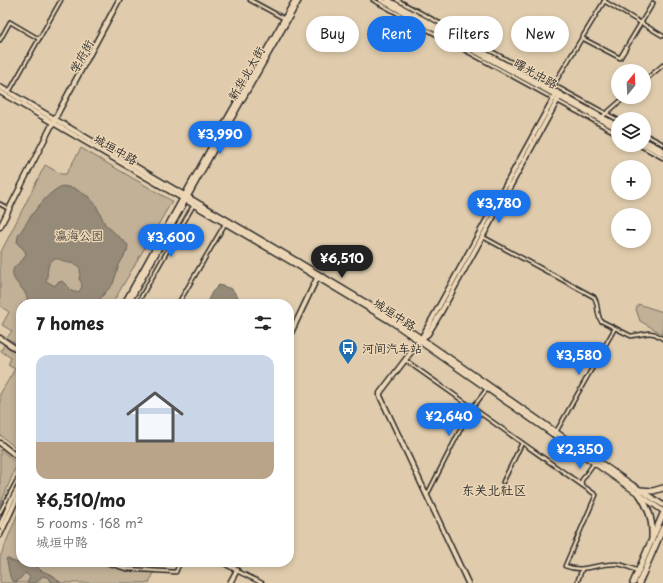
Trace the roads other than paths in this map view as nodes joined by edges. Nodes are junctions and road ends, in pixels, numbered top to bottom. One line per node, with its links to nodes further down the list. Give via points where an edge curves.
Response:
1 (61, 0): 16 (street)
2 (121, 0): 29 (main road, 学府街)
3 (250, 0): 12 (street)
4 (295, 0): 12 (main road, 新华北大街)
5 (299, 0): 41 (main road, 新华北大街)
6 (373, 0): 24 (street)
7 (381, 0): 24 (main road, 曙光中路)
8 (388, 0): 21 (main road, 曙光中路)
9 (397, 0): 21 (street)
10 (605, 1): 13 (street); 15 (street)
11 (653, 3): 13 (street)
12 (284, 19): 41 (main road, 新华北大街)
13 (641, 23): 14 (street); 15 (street, via 620,58)
14 (663, 36)
15 (582, 38): 21 (street)
16 (38, 39): 17 (street, via 10,22); 23 (street)
17 (0, 40)
18 (663, 65): 19 (street)
19 (651, 75)
20 (0, 87): 23 (main road, 城垣中路)
21 (553, 87): 24 (main road, 曙光中路); 26 (street)
22 (0, 92): 29 (main road, 城垣中路)
23 (9, 92): 29 (main road, 城垣中路)
24 (558, 96): 28 (main road, 曙光中路); 31 (main road, 曙光中路); 32 (street); 47 (main road); 57 (main road)
25 (617, 104): 26 (street)
26 (606, 113): 27 (street); 28 (street)
27 (611, 116)
28 (602, 117): 30 (main road, 曙光中路)
29 (54, 121): 41 (main road, 城垣中路); 44 (main road, 学府街)
30 (611, 122)
31 (611, 125)
32 (611, 130)
33 (651, 138): 35 (street)
34 (651, 144): 37 (main road)
35 (663, 144)
36 (651, 148): 39 (main road)
37 (663, 150)
38 (651, 152): 40 (street)
39 (663, 154)
40 (663, 158)
41 (185, 198): 43 (main road, 城垣中路); 49 (main road, 新华北大街); 50 (main road, 新华北大街); 57 (main road, 城垣中路, via 359,298)
42 (0, 204): 44 (street)
43 (193, 206): 45 (main road, 城垣中路); 51 (street)
44 (9, 209): 46 (main road, 学府街)
45 (225, 224): 48 (main road, 城垣中路); 52 (street)
46 (0, 227)
47 (483, 237): 54 (street, via 594,297 600,319); 57 (main road, via 432,328)
48 (317, 278): 53 (main road); 57 (main road, 城垣中路)
49 (127, 299)
50 (131, 299)
51 (140, 299)
52 (181, 299)
53 (294, 326)
54 (615, 328): 56 (street, via 631,336 649,333); 62 (street)
55 (0, 338): 58 (main road)
56 (663, 339)
57 (420, 340): 59 (main road); 60 (main road, 城垣中路); 62 (main road, 城垣中路)
58 (16, 349)
59 (404, 360): 61 (street); 73 (main road, via 381,389 380,396)
60 (487, 388): 61 (street); 66 (main road, 城垣中路)
61 (472, 408): 64 (street); 73 (street)
62 (556, 432): 71 (main road, 城垣中路)
63 (0, 443): 65 (main road)
64 (522, 443): 68 (street); 69 (street)
65 (16, 456)
66 (594, 463): 69 (street); 71 (main road, 城垣中路)
67 (16, 482): 77 (street)
68 (503, 482)
69 (581, 484): 87 (street, via 596,495 564,566)
70 (663, 488): 71 (highway)
71 (640, 492): 75 (main road, 城垣中路); 76 (main road, 城垣中路); 83 (highway, via 652,521)
72 (16, 494): 79 (main road)
73 (427, 494): 92 (main road)
74 (16, 501): 81 (main road)
75 (663, 505)
76 (663, 511)
77 (0, 512)
78 (663, 514): 83 (highway)
79 (0, 526)
80 (663, 528): 83 (highway)
81 (0, 535)
82 (663, 536): 83 (highway)
83 (654, 543): 89 (highway); 95 (highway)
84 (120, 567): 85 (street, via 176,572)
85 (178, 567)
86 (231, 567): 88 (main road)
87 (582, 569): 89 (street, via 613,564); 93 (street)
88 (237, 570): 90 (main road); 91 (street)
89 (638, 572): 94 (highway)
90 (230, 583)
91 (260, 583)
92 (468, 583)
93 (577, 583)
94 (633, 583)
95 (639, 583)

